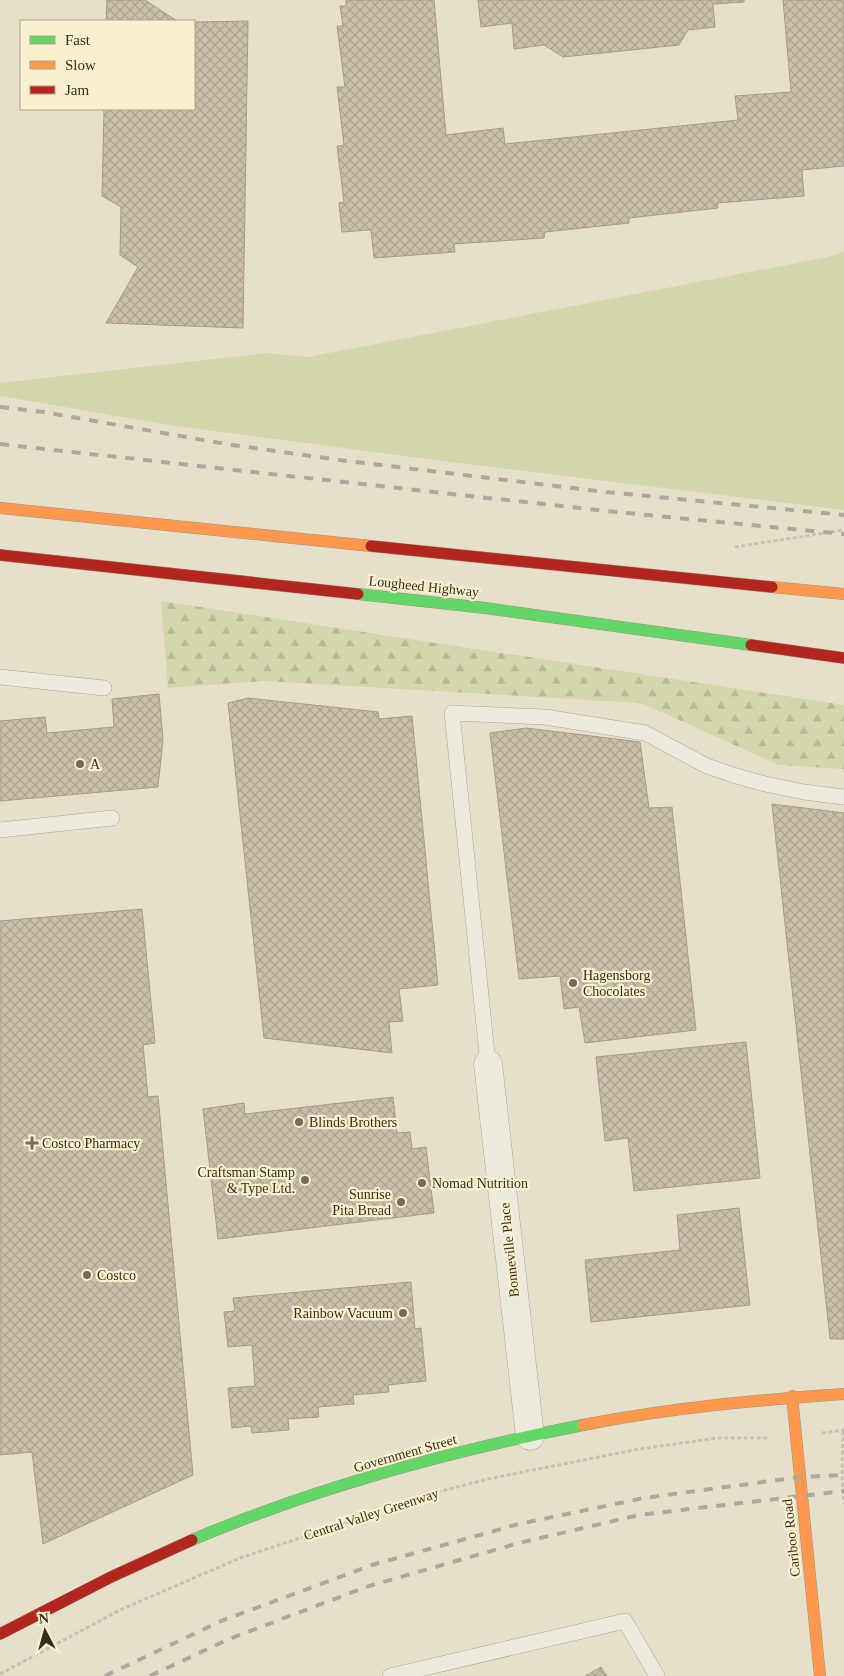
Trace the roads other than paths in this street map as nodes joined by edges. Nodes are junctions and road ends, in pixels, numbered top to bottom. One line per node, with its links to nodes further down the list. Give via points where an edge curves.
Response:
1 (0, 508): 3 (main road)
2 (0, 555): 4 (main road, Lougheed Highway, via 485,608)
3 (844, 594)
4 (844, 658)
5 (0, 677): 6 (lane)
6 (104, 688)
7 (844, 797): 10 (lane, via 804,792 733,775 707,766 646,733 545,717 452,713)
8 (112, 818): 9 (lane)
9 (0, 830)
10 (488, 1064): 13 (street, Bonneville Place)
11 (844, 1394): 12 (main road, Government Street)
12 (792, 1396): 13 (main road, Government Street, via 688,1407); 17 (main road, Cariboo Road)
13 (530, 1436): 14 (main road, Government Street, via 378,1475 224,1527 136,1565)
14 (0, 1634)
15 (390, 1676): 16 (lane, via 625,1621)
16 (657, 1676)
17 (820, 1676)

